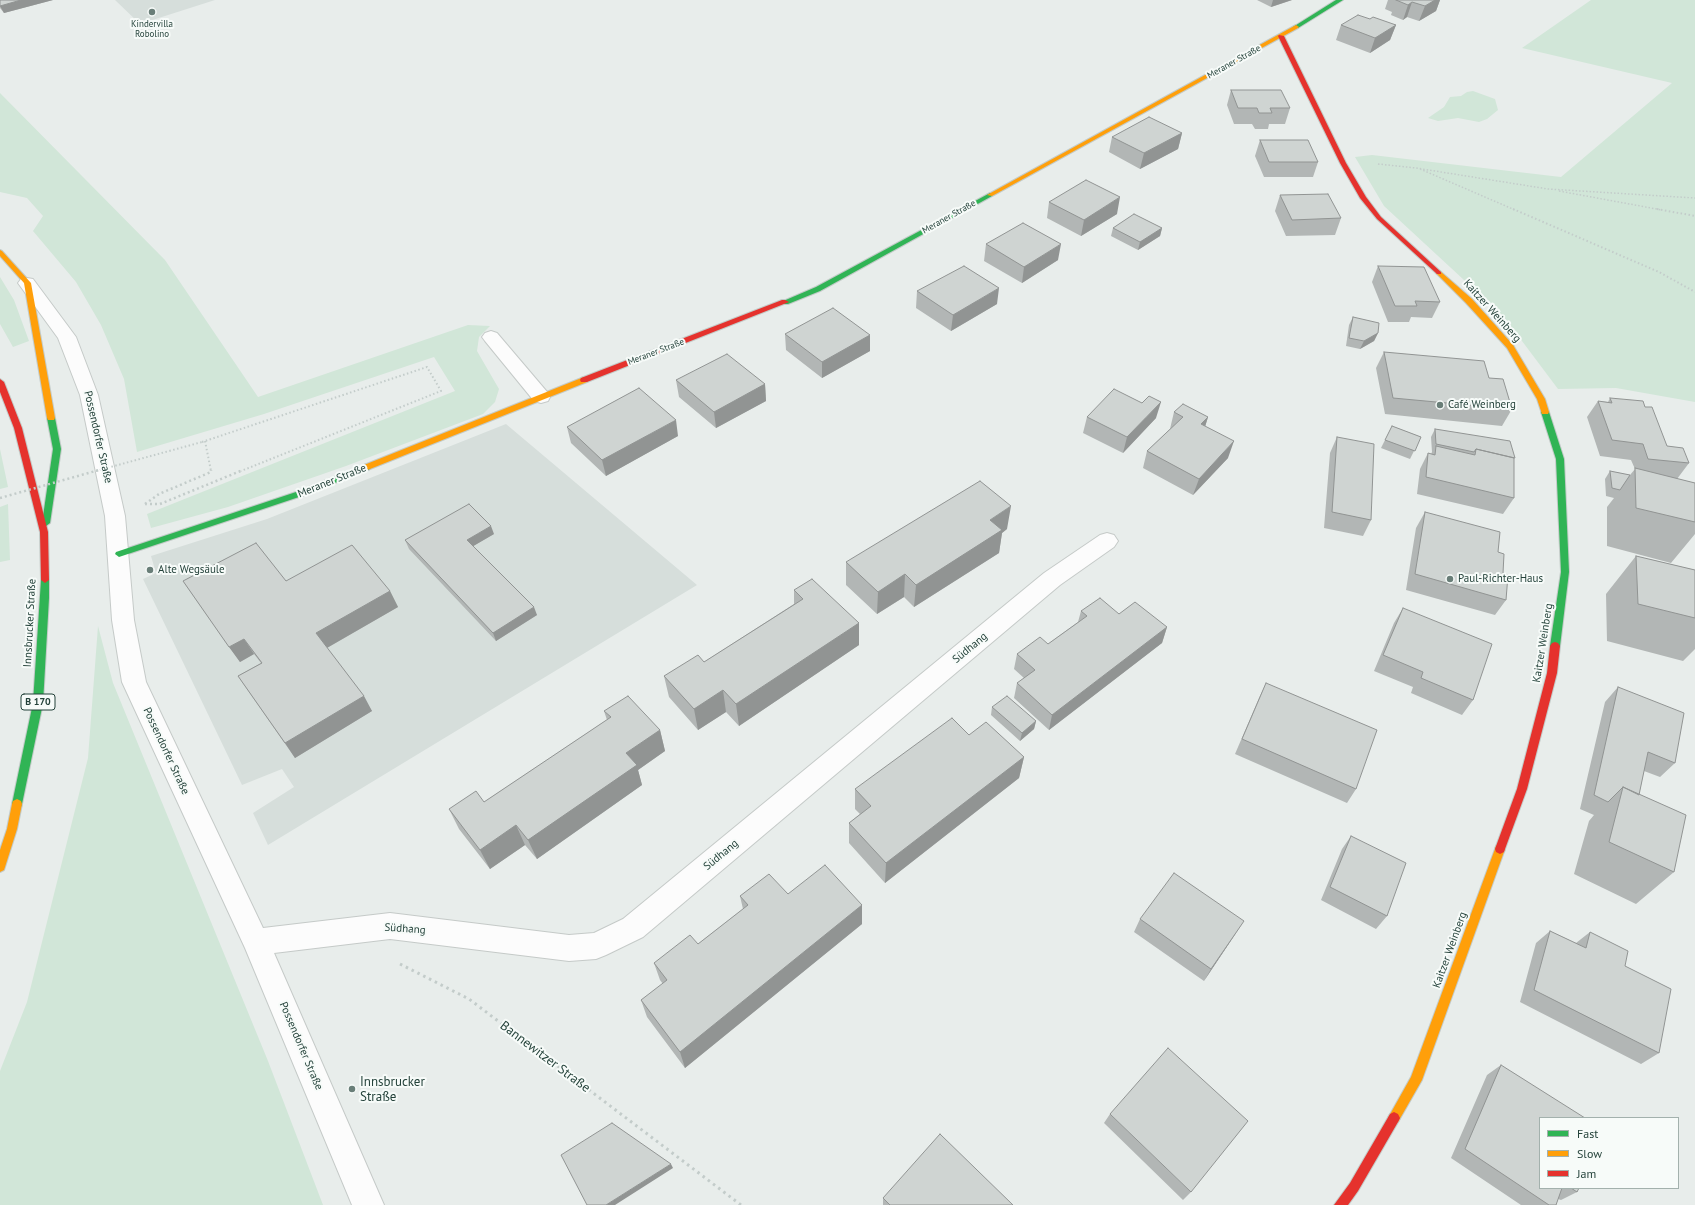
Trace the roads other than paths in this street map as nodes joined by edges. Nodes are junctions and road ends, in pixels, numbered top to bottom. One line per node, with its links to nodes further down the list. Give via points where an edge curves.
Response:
1 (1340, 0): 2 (street, Meraner Straße)
2 (1281, 36): 7 (street, Meraner Straße, via 818,289); 14 (street, Kaitzer Weinberg, via 1343,163 1363,198 1379,218 1469,301 1510,347 1541,398 1560,459 1565,572 1552,673 1522,789 1416,1080 1354,1187)
3 (0, 252): 4 (street)
4 (27, 283): 8 (street, via 57,450); 10 (street, Possendorfer Straße, via 68,337 89,395 115,516)
5 (491, 337): 7 (street)
6 (0, 382): 8 (street, Innsbrucker Straße / B 170, via 18,428)
7 (541, 397): 10 (street, Meraner Straße, via 299,494)
8 (44, 532): 11 (street, Innsbrucker Straße / B 170, via 45,598 38,703 12,829)
9 (1107, 541): 12 (street, Südhang, via 1052,579 633,928 596,946 569,948 390,926)
10 (118, 554): 12 (street, Possendorfer Straße, via 123,620 134,682)
11 (0, 867)
12 (256, 942): 13 (street, Possendorfer Straße)
13 (368, 1205)
14 (1340, 1205)

